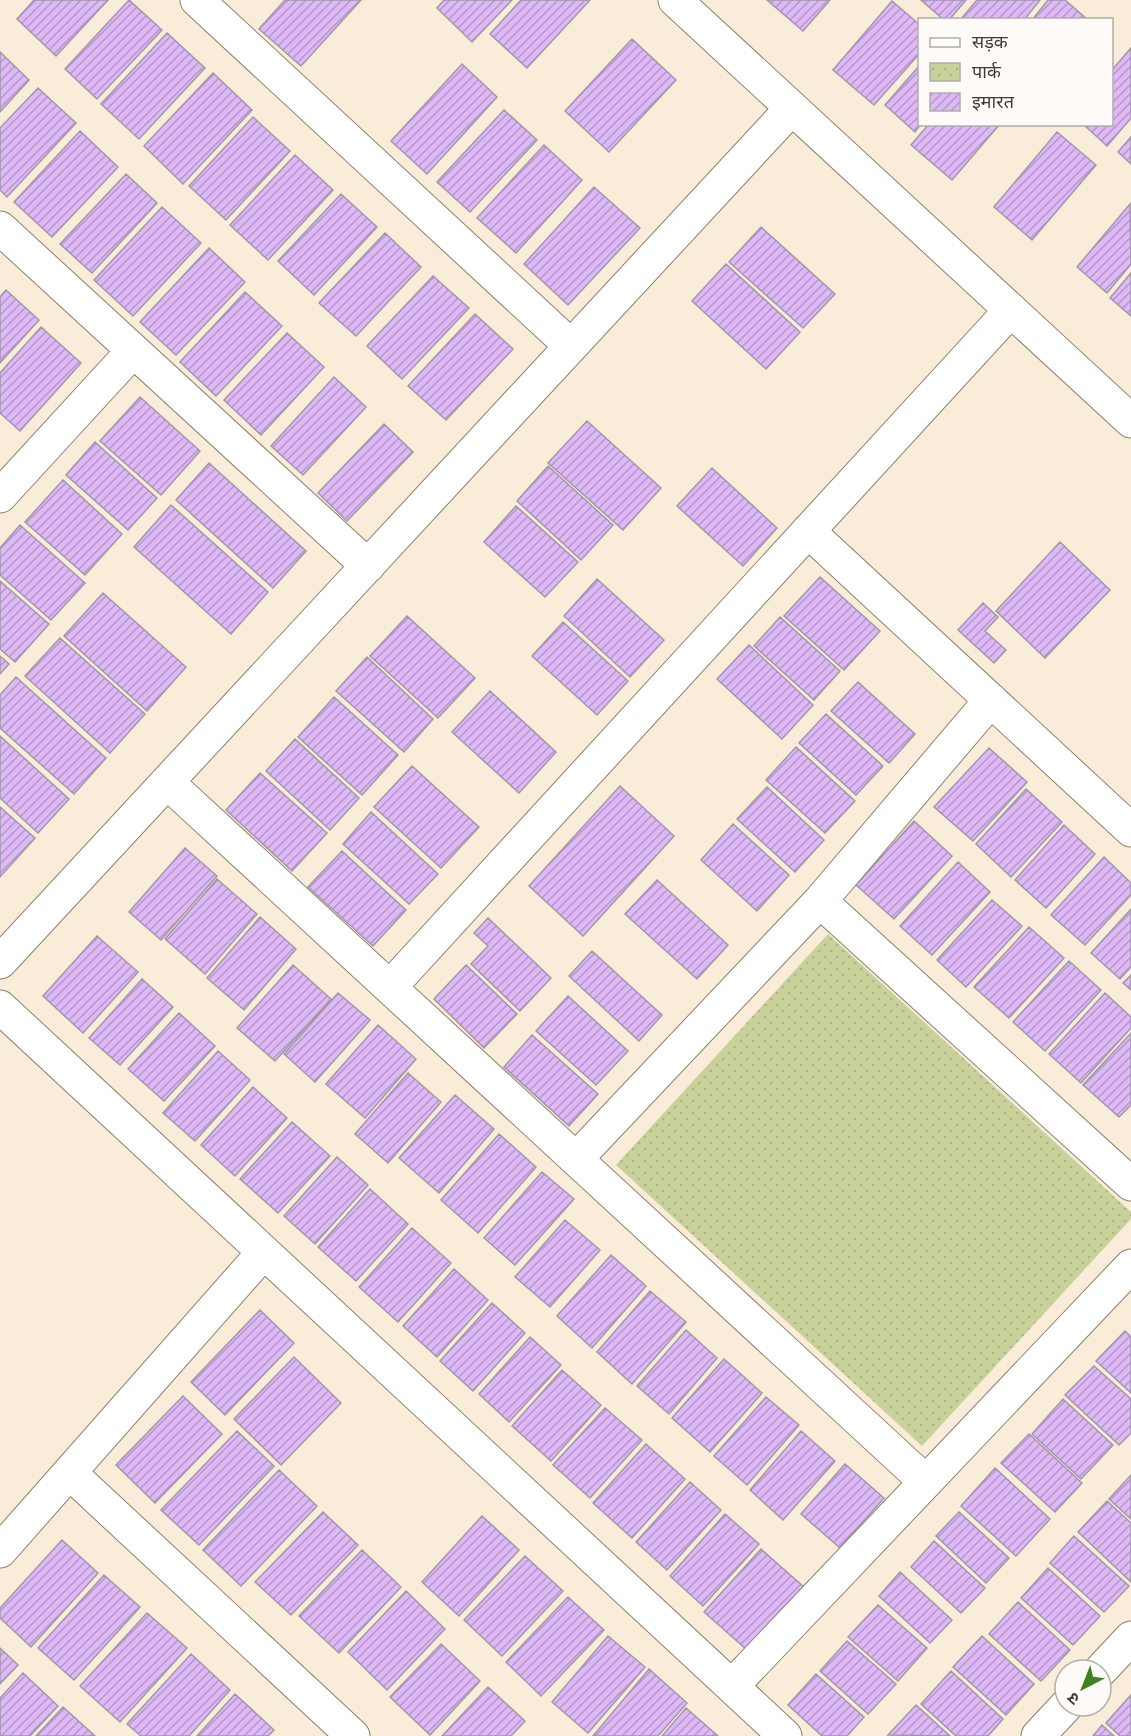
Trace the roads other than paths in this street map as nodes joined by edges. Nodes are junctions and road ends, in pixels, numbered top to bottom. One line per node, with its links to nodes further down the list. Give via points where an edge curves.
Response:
1 (197, 0): 6 (street)
2 (675, 0): 3 (street)
3 (792, 108): 5 (street); 6 (street)
4 (0, 228): 7 (street)
5 (1011, 310): 8 (street); 10 (street)
6 (571, 346): 11 (street)
7 (133, 351): 9 (street); 11 (street)
8 (1131, 421)
9 (0, 496)
10 (808, 531): 12 (street); 17 (street)
11 (368, 566): 13 (street)
12 (991, 700): 14 (street); 15 (street)
13 (167, 782): 16 (street); 17 (street)
14 (1131, 830)
15 (820, 901): 19 (street); 20 (street)
16 (0, 962)
17 (390, 987): 19 (street)
18 (0, 1007): 21 (street)
19 (576, 1159): 24 (street)
20 (1131, 1184)
21 (264, 1252): 23 (street); 28 (street)
22 (1131, 1266): 24 (street)
23 (70, 1473): 25 (street); 30 (street)
24 (926, 1482): 28 (street)
25 (0, 1551)
26 (1131, 1638): 27 (street)
27 (1112, 1658)
28 (732, 1686): 31 (street)
29 (1055, 1718): 32 (street)
30 (354, 1736)
31 (785, 1736)
32 (1038, 1736)

